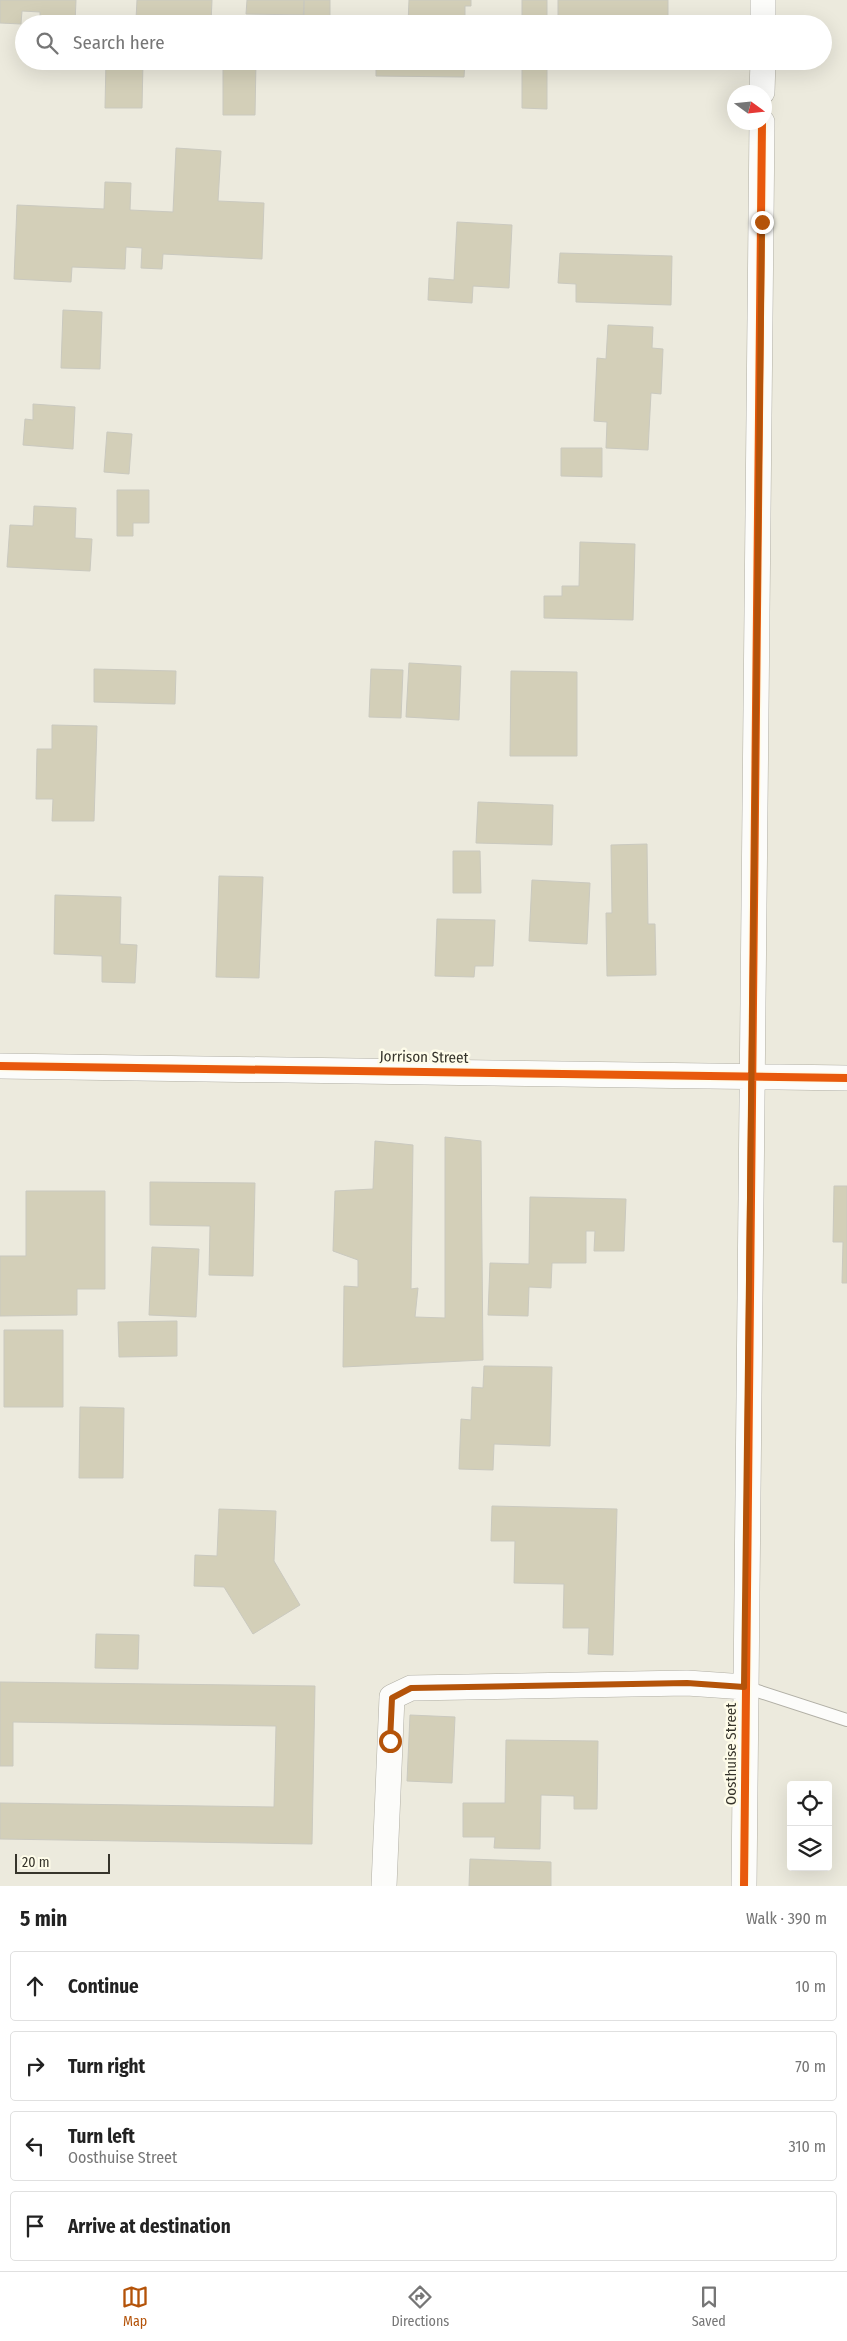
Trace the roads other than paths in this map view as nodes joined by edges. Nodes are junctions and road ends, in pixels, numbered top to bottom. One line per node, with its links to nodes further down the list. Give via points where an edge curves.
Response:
1 (763, 0): 2 (street)
2 (763, 15)
3 (763, 70): 4 (street)
4 (762, 85)
5 (762, 130): 7 (street, Oosthuise Street)
6 (0, 1066): 7 (street, Jorrison Street)
7 (751, 1076): 8 (street, Jorrison Street); 9 (street, Oosthuise Street)
8 (847, 1078)
9 (744, 1687): 10 (lane); 11 (street, via 687,1683 411,1688 392,1698); 12 (street, Oosthuise Street)
10 (847, 1720)
11 (384, 1886)
12 (744, 1886)

